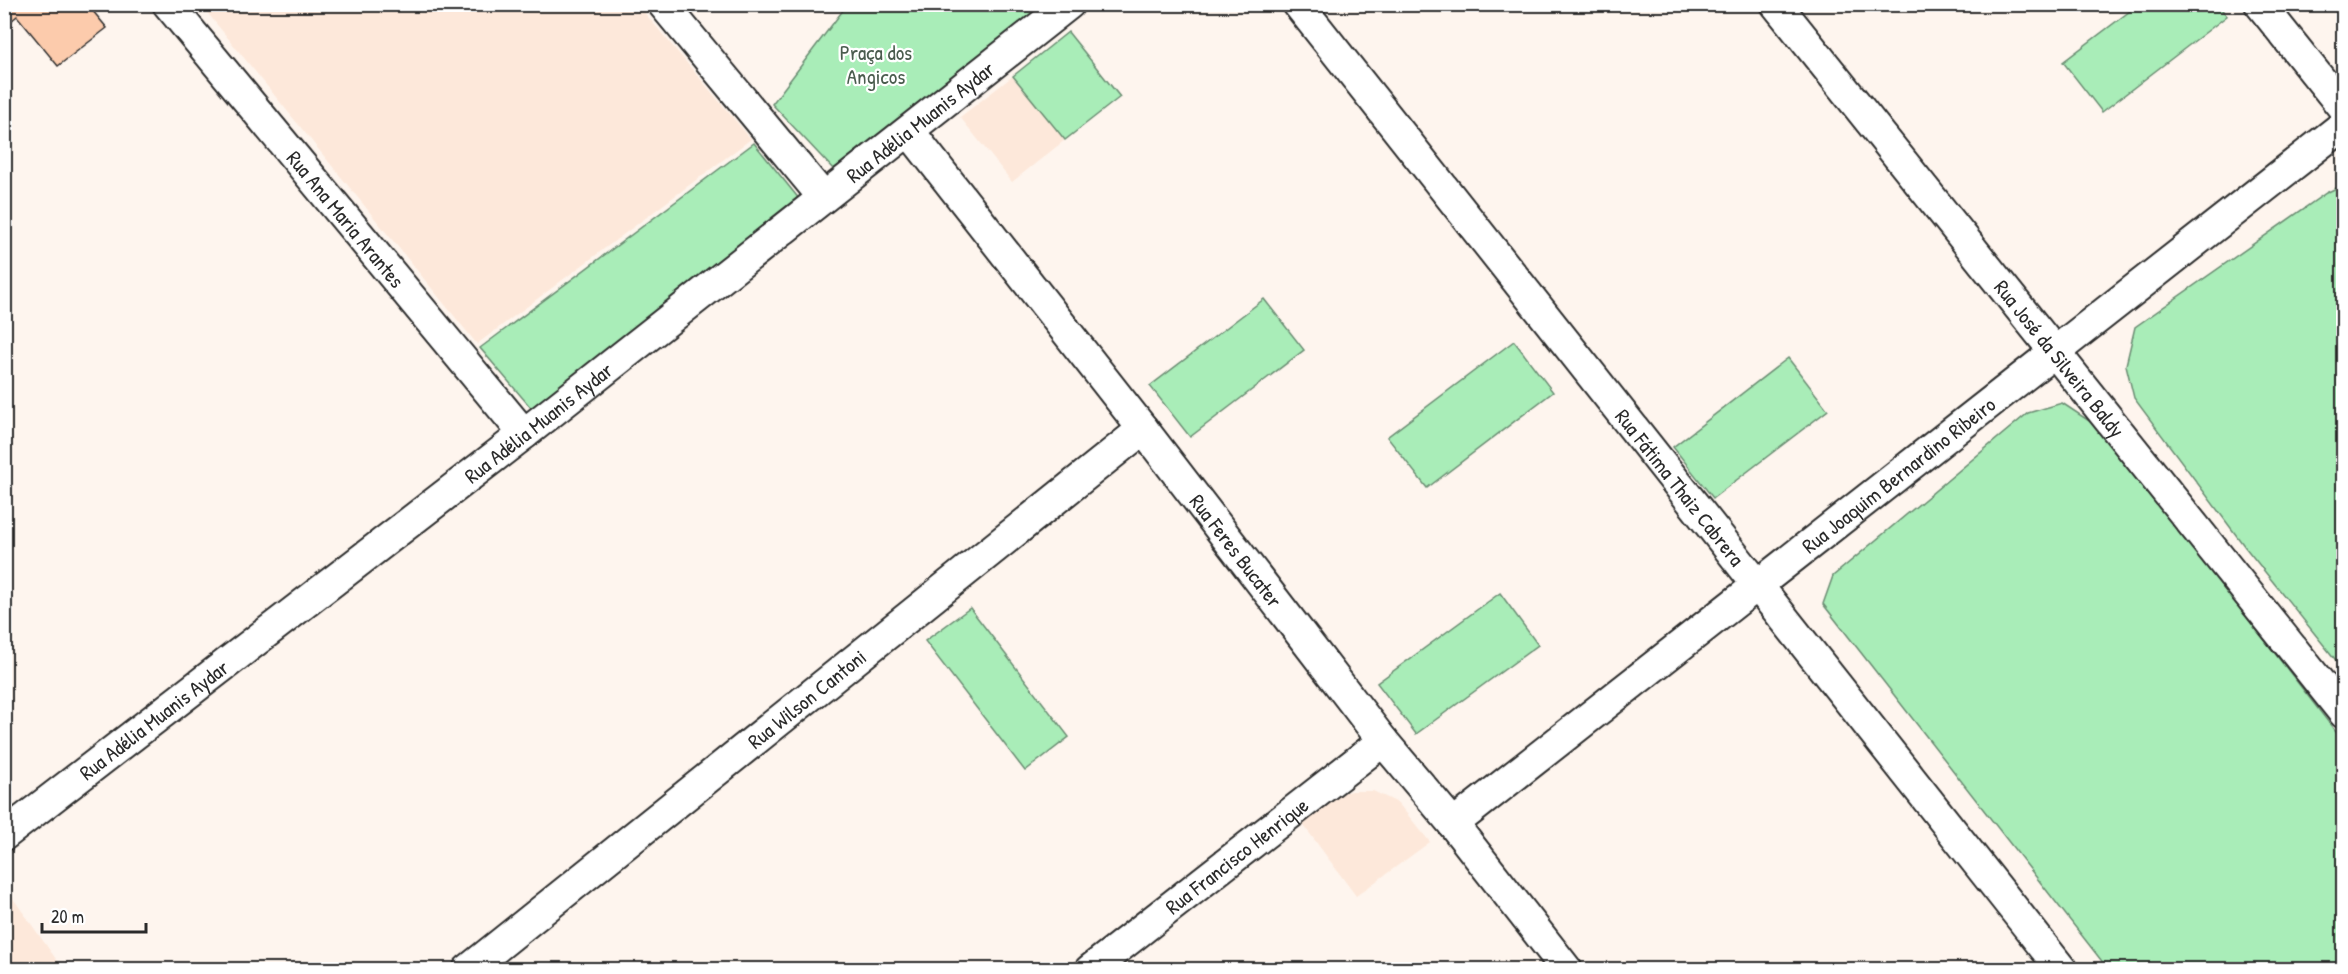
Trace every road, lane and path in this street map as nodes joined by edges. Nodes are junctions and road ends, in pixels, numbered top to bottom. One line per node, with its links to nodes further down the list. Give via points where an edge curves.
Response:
1 (168, 4): 13 (street, Rua Ana Maria Arantes)
2 (663, 4): 10 (street)
3 (1069, 4): 9 (street, Rua Adélia Muanis Aydar)
4 (1298, 4): 14 (street, Rua Fátima Thaiz Cabrera)
5 (1776, 4): 11 (street, Rua José da Silveira Baldy)
6 (2260, 4): 7 (street)
7 (2343, 109)
8 (2343, 125): 11 (street, Rua Joaquim Bernardino Ribeiro)
9 (909, 131): 10 (street, Rua Adélia Muanis Aydar); 12 (street, Rua Feres Bucater)
10 (823, 197): 13 (street, Rua Adélia Muanis Aydar)
11 (2056, 351): 14 (street, Rua Joaquim Bernardino Ribeiro); 15 (street, Rua José da Silveira Baldy)
12 (1143, 429): 16 (street, Rua Feres Bucater); 19 (street, Rua Wilson Cantoni)
13 (524, 434): 18 (street, Rua Adélia Muanis Aydar)
14 (1759, 584): 17 (street, Rua Joaquim Bernardino Ribeiro); 22 (street, Rua Fátima Thaiz Cabrera)
15 (2343, 714)
16 (1383, 741): 17 (street, Rua Feres Bucater); 20 (street, Rua Francisco Henrique)
17 (1453, 824): 21 (street, Rua Feres Bucater)
18 (4, 835)
19 (468, 969)
20 (1090, 969)
21 (1567, 969)
22 (2062, 969)

